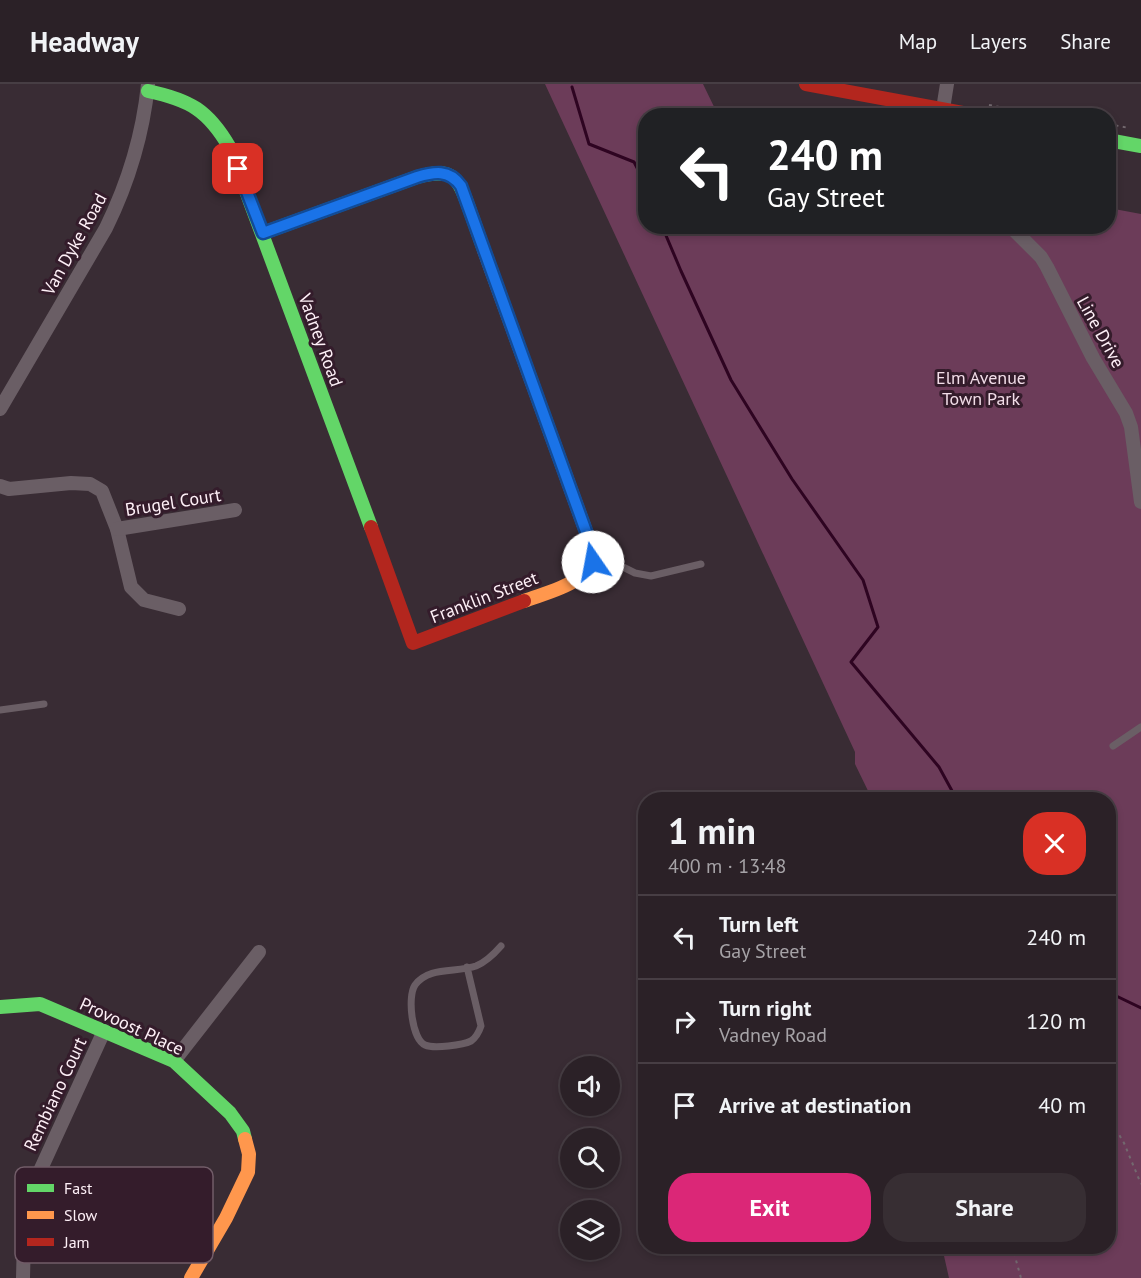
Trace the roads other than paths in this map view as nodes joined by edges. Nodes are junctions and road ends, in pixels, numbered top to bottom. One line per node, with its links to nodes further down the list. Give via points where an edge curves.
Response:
1 (806, 84): 4 (street)
2 (946, 84): 5 (street)
3 (148, 88): 8 (street, Vadney Road, via 187,101 222,134); 10 (street, Van Dyke Road, via 139,138 116,207)
4 (938, 108)
5 (943, 108)
6 (1116, 141): 7 (street)
7 (1141, 146)
8 (263, 233): 15 (street, via 417,177 441,172 456,178 592,548); 18 (street, Vadney Road)
9 (1019, 234): 12 (street, Line Drive, via 1047,267 1126,413)
10 (0, 409)
11 (0, 486): 14 (street, via 9,489 90,483 102,491)
12 (1141, 502)
13 (235, 510): 14 (street, Brugel Court)
14 (117, 529): 17 (street, via 131,587 144,600)
15 (593, 562): 16 (lane, via 615,563 651,576); 18 (street, Franklin Street, via 586,574 564,586)
16 (701, 564)
17 (179, 609)
18 (413, 643)
19 (44, 704): 20 (lane)
20 (0, 710)
21 (1141, 727): 22 (lane)
22 (1113, 746)
23 (501, 946): 25 (lane, via 489,958)
24 (259, 952): 28 (street)
25 (467, 967): 25 (lane, via 429,974 414,987 411,1008 424,1045 455,1045 471,1041 478,1034 481,1026)
26 (0, 1007): 27 (street, Provoost Place, via 40,1004)
27 (104, 1031): 28 (street, Provoost Place); 29 (street, Rembiano Court)
28 (174, 1061): 30 (street, Provoost Place, via 231,1113 243,1131 249,1154 248,1172)
29 (42, 1167)
30 (213, 1239)
31 (23, 1263): 33 (street, Rembiano Court)
32 (199, 1263): 34 (street, Provoost Place)
33 (23, 1278)
34 (191, 1278)

